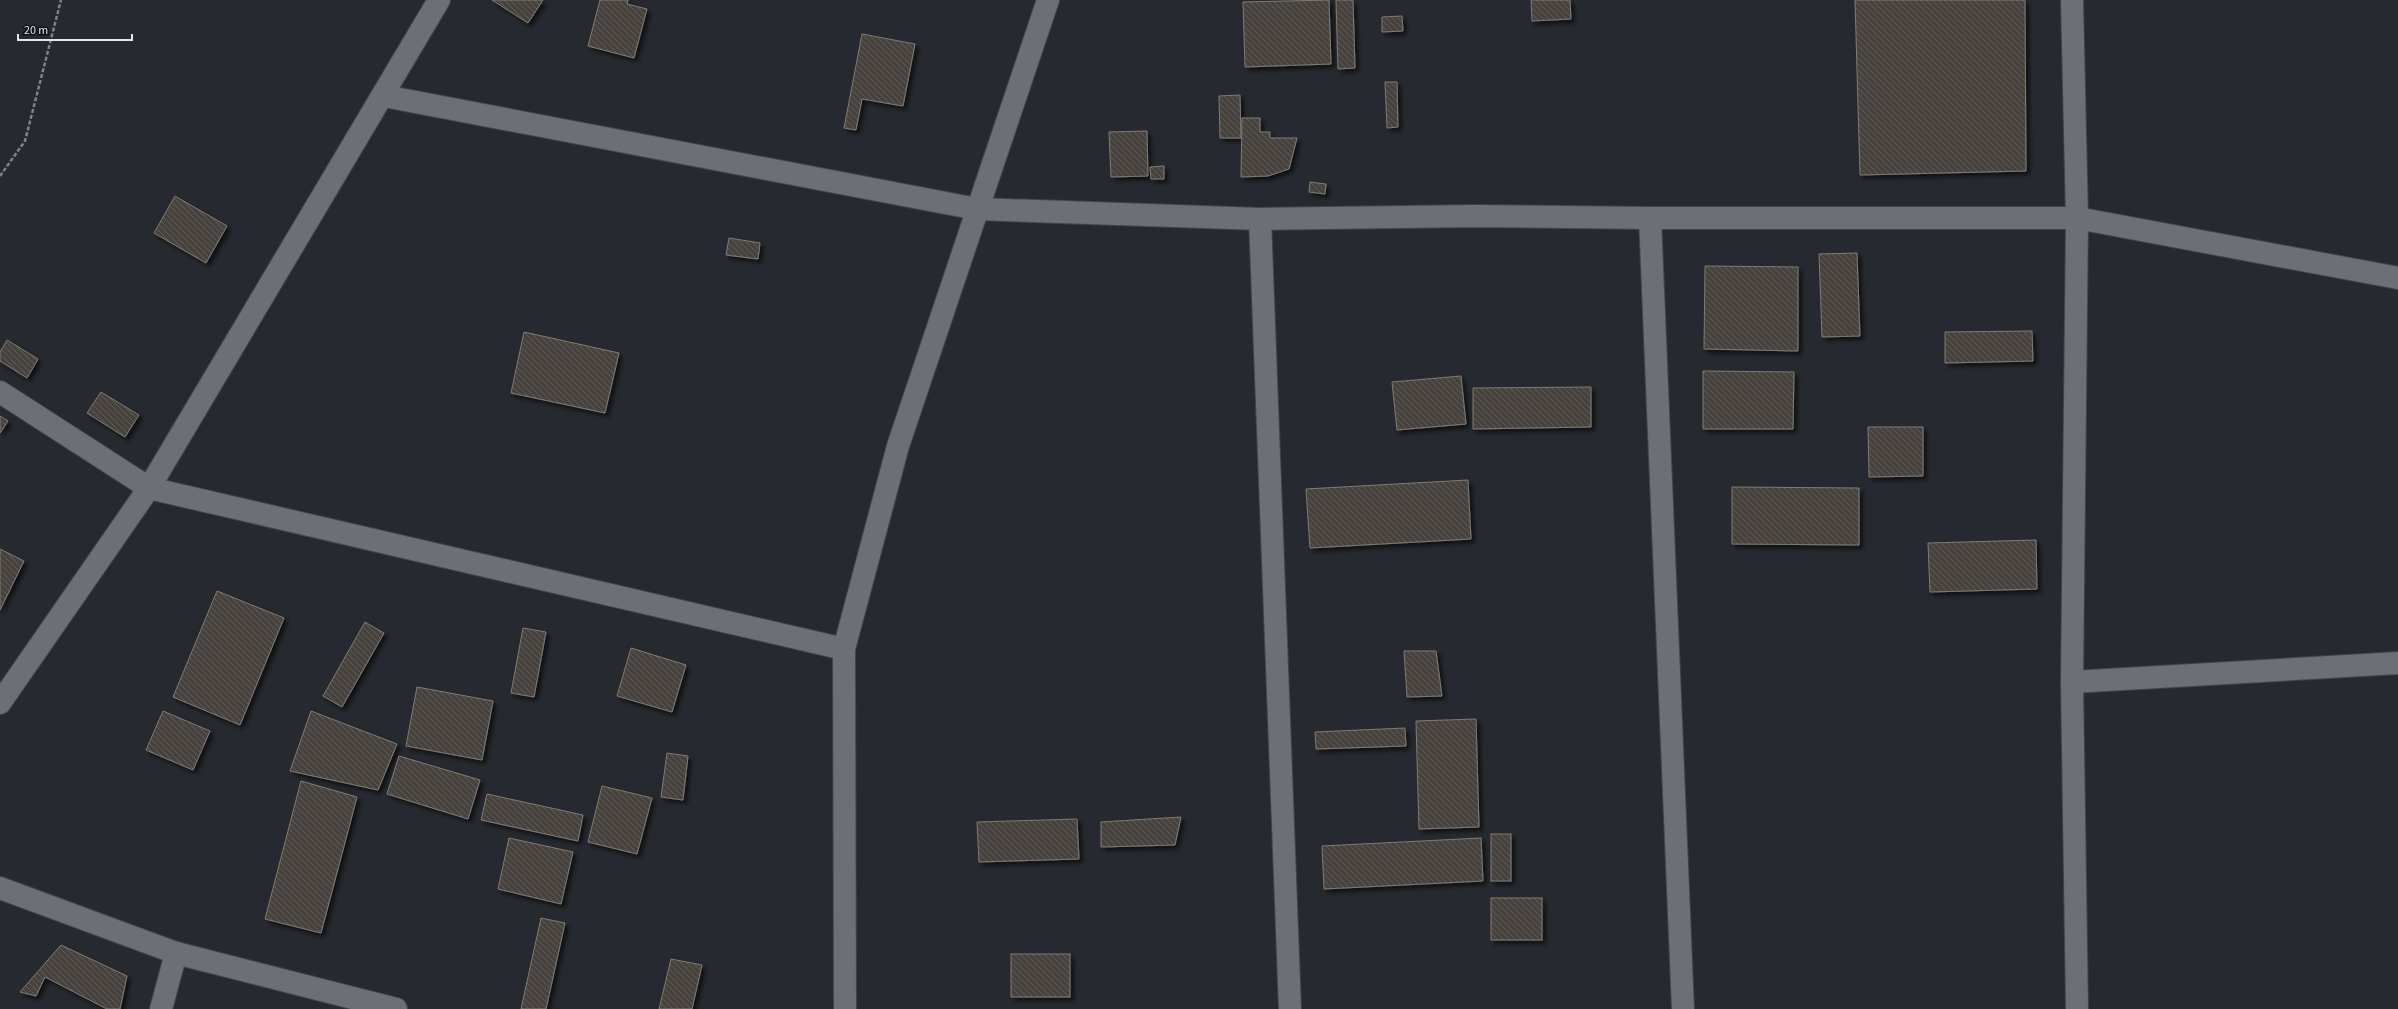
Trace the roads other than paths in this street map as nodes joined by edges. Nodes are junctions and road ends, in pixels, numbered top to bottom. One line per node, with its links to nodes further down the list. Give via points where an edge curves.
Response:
1 (439, 0): 4 (street)
2 (1048, 0): 5 (street)
3 (2072, 0): 7 (street)
4 (384, 96): 5 (street); 11 (street)
5 (977, 209): 8 (street); 12 (street, via 898,446)
6 (1650, 218): 7 (street); 8 (street, via 1474,216); 22 (street)
7 (2076, 218): 9 (street); 14 (street)
8 (1260, 219): 21 (street)
9 (2398, 278)
10 (0, 392): 11 (street)
11 (149, 488): 12 (street); 15 (street)
12 (844, 649): 20 (street)
13 (2398, 663): 14 (street)
14 (2072, 682): 23 (street)
15 (0, 702)
16 (0, 888): 17 (street)
17 (176, 953): 18 (street); 19 (street)
18 (161, 1009)
19 (396, 1009)
20 (845, 1009)
21 (1290, 1009)
22 (1683, 1009)
23 (2077, 1009)

